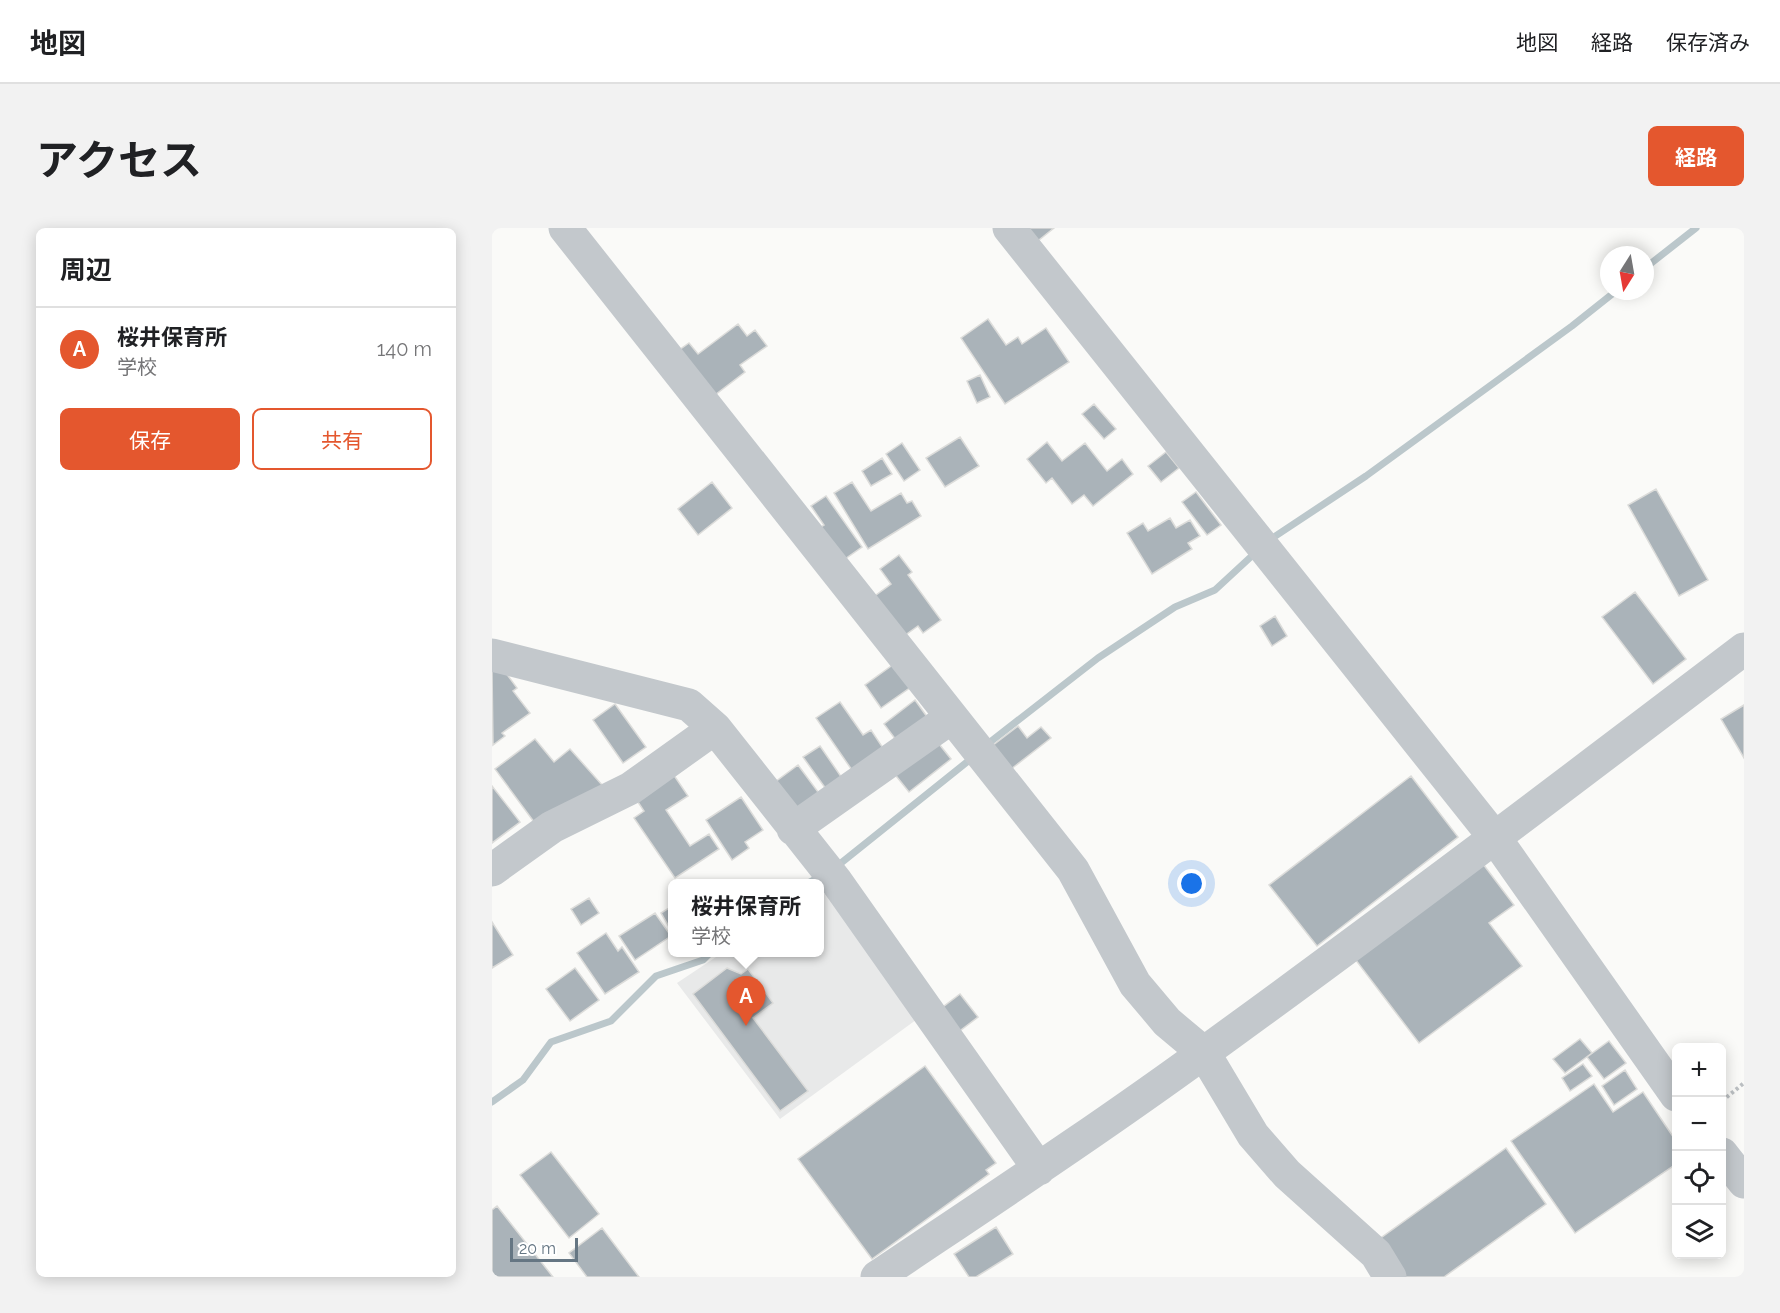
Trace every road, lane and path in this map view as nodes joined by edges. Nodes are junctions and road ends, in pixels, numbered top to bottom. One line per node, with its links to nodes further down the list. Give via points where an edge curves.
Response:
1 (565, 228): 5 (street)
2 (1010, 228): 8 (street)
3 (1744, 649): 8 (street)
4 (492, 655): 6 (street, via 689,705)
5 (952, 717): 7 (street); 10 (street, via 1073,870 1135,984 1167,1022)
6 (715, 728): 7 (street); 9 (street, via 631,788 552,827)
7 (793, 829): 15 (street, via 836,881)
8 (1495, 838): 10 (street); 12 (street)
9 (492, 870)
10 (1204, 1053): 15 (street); 18 (street, via 1253,1135 1287,1174 1376,1254)
11 (1744, 1083): 13 (path)
12 (1672, 1088)
13 (1726, 1098)
14 (1726, 1159): 16 (street)
15 (1039, 1169): 17 (street)
16 (1744, 1182)
17 (877, 1277)
18 (1390, 1277)

